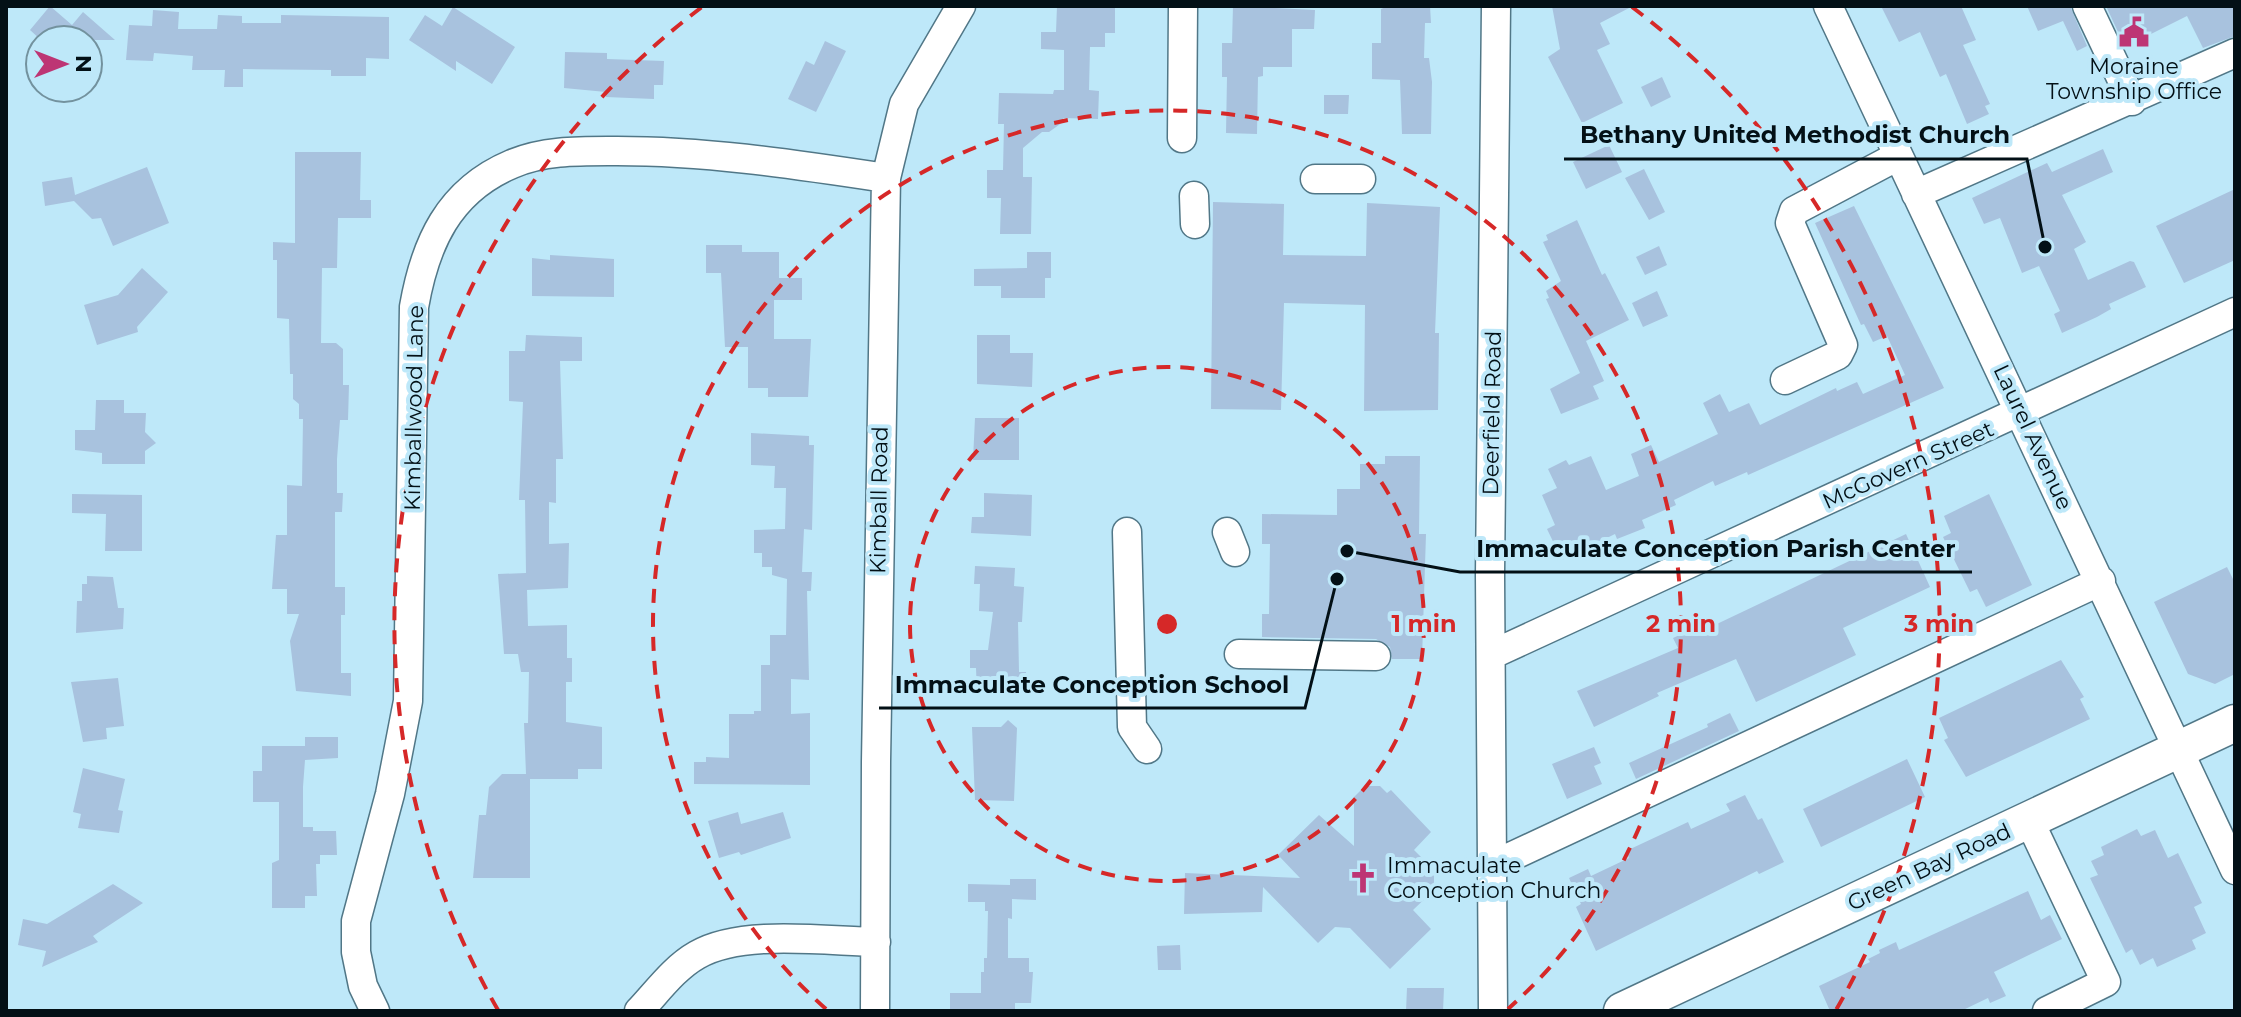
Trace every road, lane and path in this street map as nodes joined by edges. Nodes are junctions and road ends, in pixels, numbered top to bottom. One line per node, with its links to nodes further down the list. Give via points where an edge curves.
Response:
1 (961, 6): 10 (street, Kimball Road, via 904,104)
2 (1183, 6): 8 (street)
3 (1496, 6): 22 (street, Deerfield Road)
4 (1828, 6): 9 (street, Laurel Avenue)
5 (2087, 6): 7 (street)
6 (2235, 53): 7 (street)
7 (2132, 101): 13 (street)
8 (1182, 138)
9 (1898, 156): 13 (street, Laurel Avenue); 17 (street, via 1794,211 1790,223 1843,345 1838,355)
10 (886, 178): 30 (street, Kimball Road); 31 (street, Kimballwood Lane, via 686,152 562,152 494,173 439,227 422,261 414,307 408,701 356,921 363,986)
11 (1315, 179): 12 (street)
12 (1361, 179)
13 (1916, 194): 18 (street, Laurel Avenue)
14 (1194, 196): 15 (street)
15 (1195, 224)
16 (2235, 312): 18 (street, McGovern Street)
17 (1785, 380)
18 (2022, 413): 20 (street, Laurel Avenue); 22 (street, McGovern Street)
19 (1127, 532): 25 (street, via 1132,727)
20 (2101, 581): 26 (street, Laurel Avenue); 28 (street)
21 (1239, 654): 23 (street)
22 (1491, 655): 28 (street, Deerfield Road)
23 (1376, 656)
24 (2235, 723): 26 (main road, Green Bay Road)
25 (1147, 749)
26 (2179, 749): 27 (main road, Green Bay Road); 29 (street, Laurel Avenue)
27 (2029, 820): 35 (main road, Green Bay Road); 36 (street, via 2106,982)
28 (1491, 866): 34 (street, Deerfield Road)
29 (2235, 870)
30 (876, 942): 32 (street, via 758,940 720,945 681,967); 33 (street, Kimball Road)
31 (375, 1011)
32 (639, 1011)
33 (875, 1011)
34 (1493, 1011)
35 (1622, 1011)
36 (2047, 1011)

